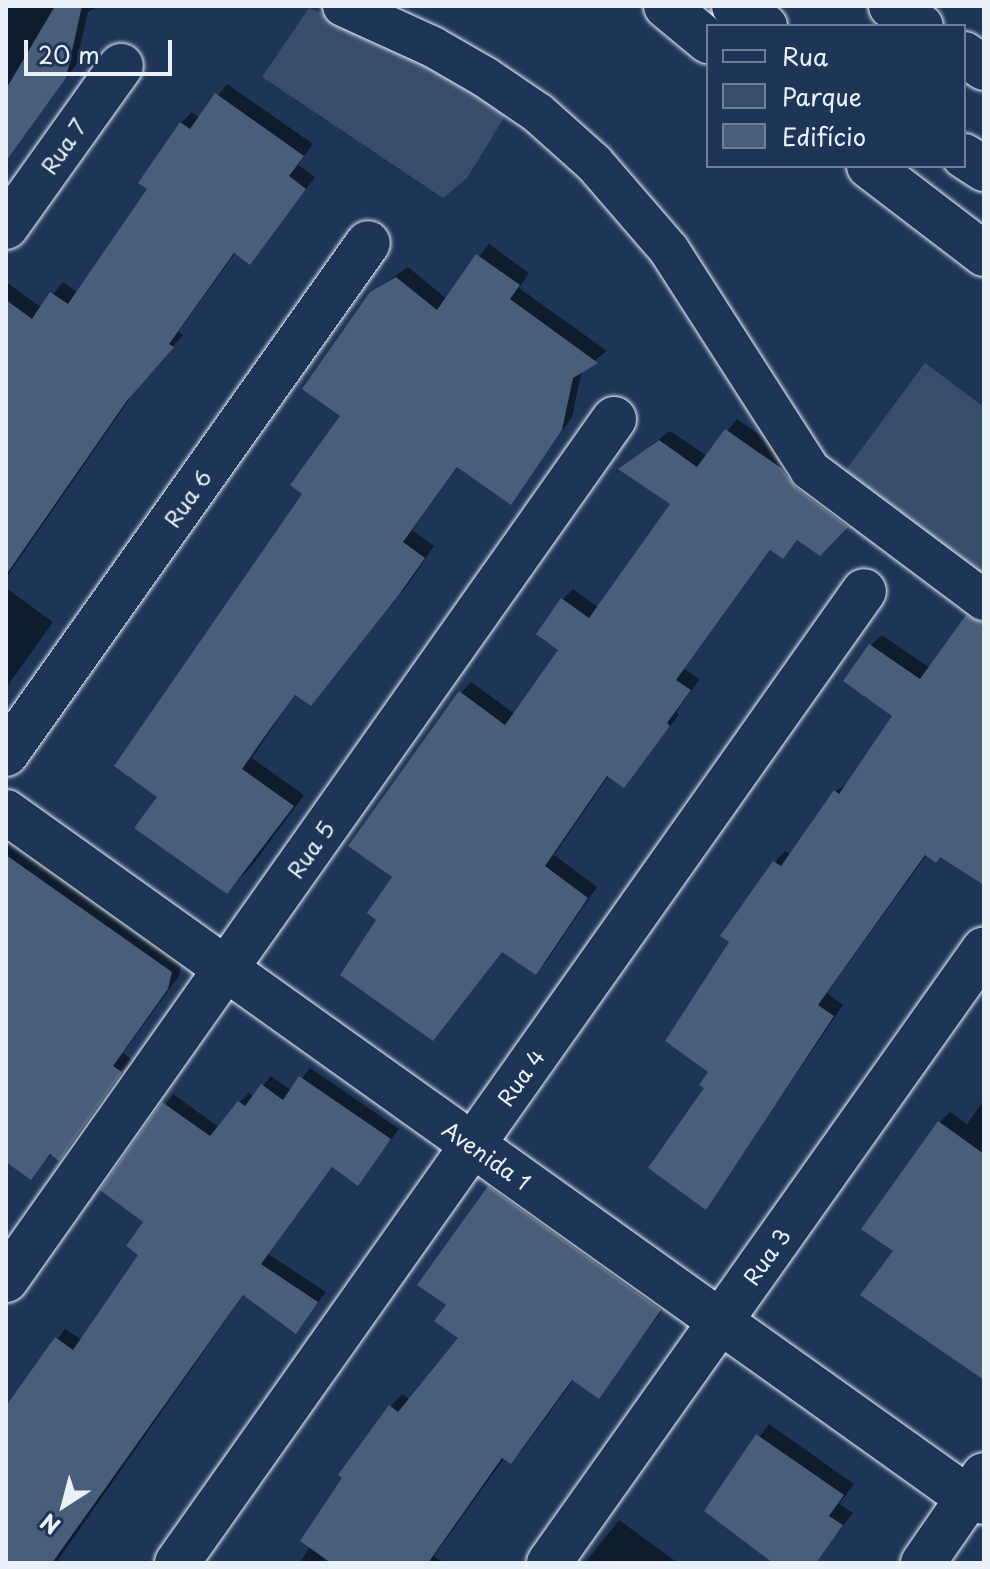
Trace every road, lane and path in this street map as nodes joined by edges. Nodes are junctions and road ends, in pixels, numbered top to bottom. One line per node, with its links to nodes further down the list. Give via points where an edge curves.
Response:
1 (343, 6): 19 (street, via 485,77 538,113 594,163 669,250 810,470)
2 (666, 6): 7 (main road)
3 (734, 6): 5 (main road)
4 (891, 6): 6 (main road)
5 (762, 24)
6 (918, 24)
7 (706, 39)
8 (966, 55): 10 (main road)
9 (121, 66): 14 (main road, Rua 7)
10 (984, 68)
11 (966, 157): 13 (main road)
12 (872, 168): 16 (main road)
13 (984, 169)
14 (6, 227)
15 (368, 243): 20 (main road, Rua 6)
16 (984, 254)
17 (614, 419): 23 (main road, Rua 5)
18 (864, 591): 24 (main road, Rua 4)
19 (984, 600)
20 (6, 754)
21 (6, 812): 23 (main road, Avenida 1)
22 (984, 949): 26 (main road, Rua 3)
23 (226, 969): 24 (main road, Avenida 1); 25 (main road, Rua 5)
24 (473, 1144): 26 (main road, Avenida 1); 28 (main road, Rua 4)
25 (6, 1280)
26 (720, 1321): 27 (main road, Avenida 1); 29 (main road, Rua 3)
27 (979, 1492): 30 (main road)
28 (177, 1563)
29 (549, 1563)
30 (923, 1563)

